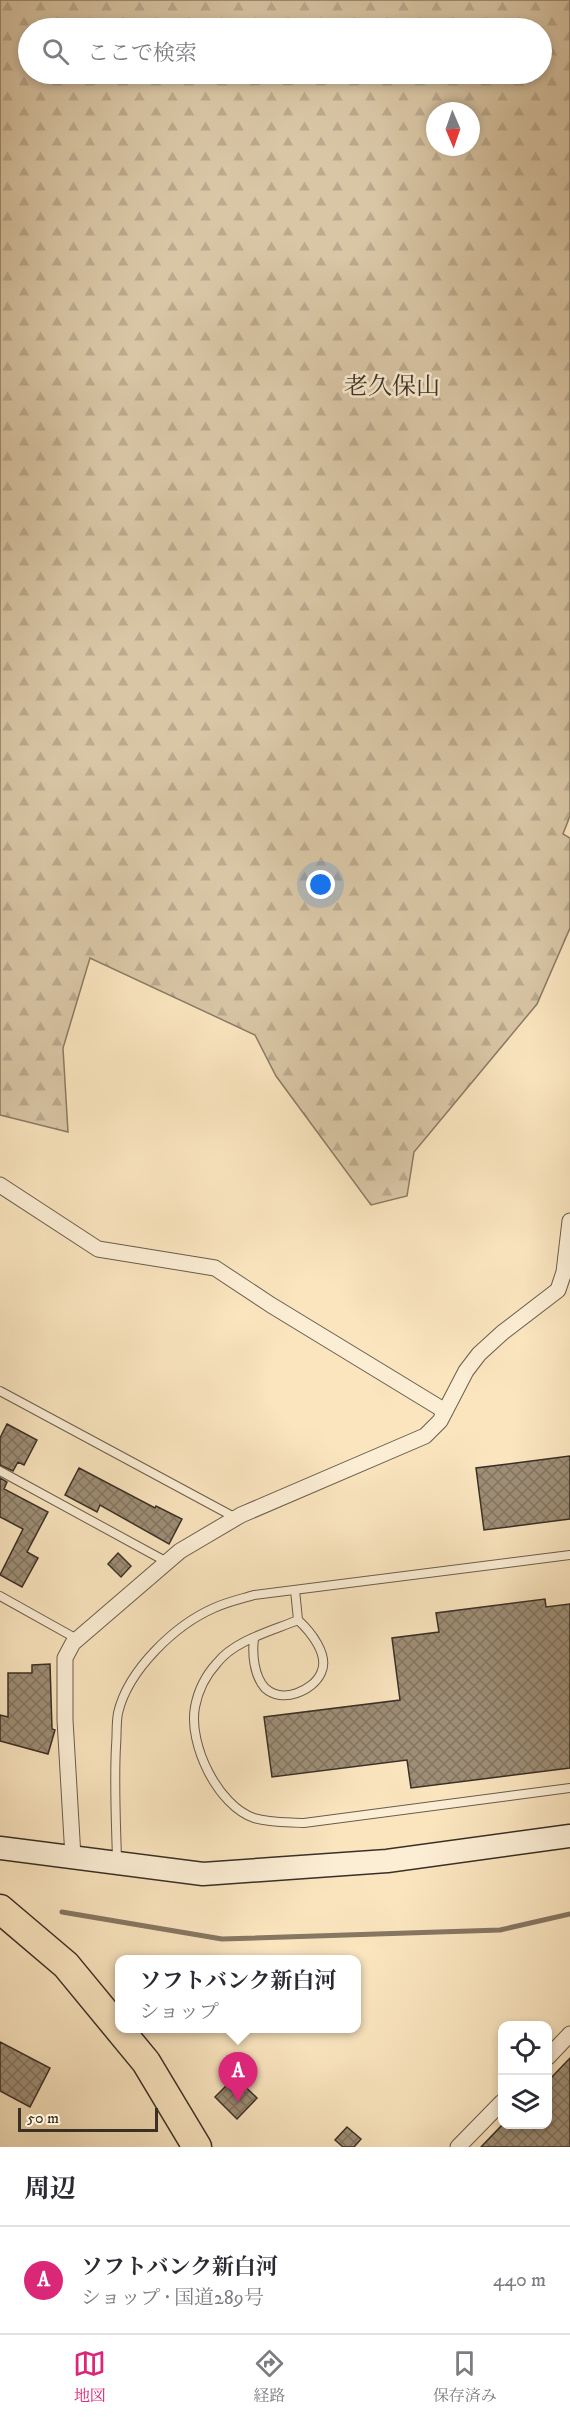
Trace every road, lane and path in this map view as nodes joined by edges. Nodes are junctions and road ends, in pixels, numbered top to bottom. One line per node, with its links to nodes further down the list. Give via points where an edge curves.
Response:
1 (0, 1185): 4 (street, via 98,1249 215,1268)
2 (570, 1221): 4 (street, via 558,1290 479,1354)
3 (0, 1391): 6 (lane)
4 (446, 1411): 6 (street, via 425,1436)
5 (0, 1471): 8 (lane)
6 (237, 1518): 8 (street)
7 (570, 1555): 9 (lane)
8 (167, 1562): 12 (street)
9 (295, 1590): 11 (lane); 18 (lane, via 254,1595 214,1608 169,1636 130,1684 118,1713 114,1772)
10 (0, 1596): 12 (lane)
11 (298, 1620): 13 (lane); 13 (lane, via 311,1632 321,1651 323,1671 301,1691 282,1694 265,1687 252,1657)
12 (78, 1639): 17 (street, via 65,1658)
13 (254, 1639): 14 (lane, via 218,1660 203,1682 195,1708 195,1735 214,1783 233,1805 253,1818 304,1822)
14 (570, 1788)
15 (570, 1836): 18 (street, via 387,1861 202,1874)
16 (0, 1848): 17 (street)
17 (73, 1857): 18 (street)
18 (117, 1862)
19 (0, 1909): 20 (highway, via 66,1965)
20 (115, 2023)
21 (123, 2033): 25 (highway, via 146,2061)
22 (570, 2034): 23 (street)
23 (552, 2053)
24 (498, 2106): 26 (street)
25 (197, 2147)
26 (458, 2147)

